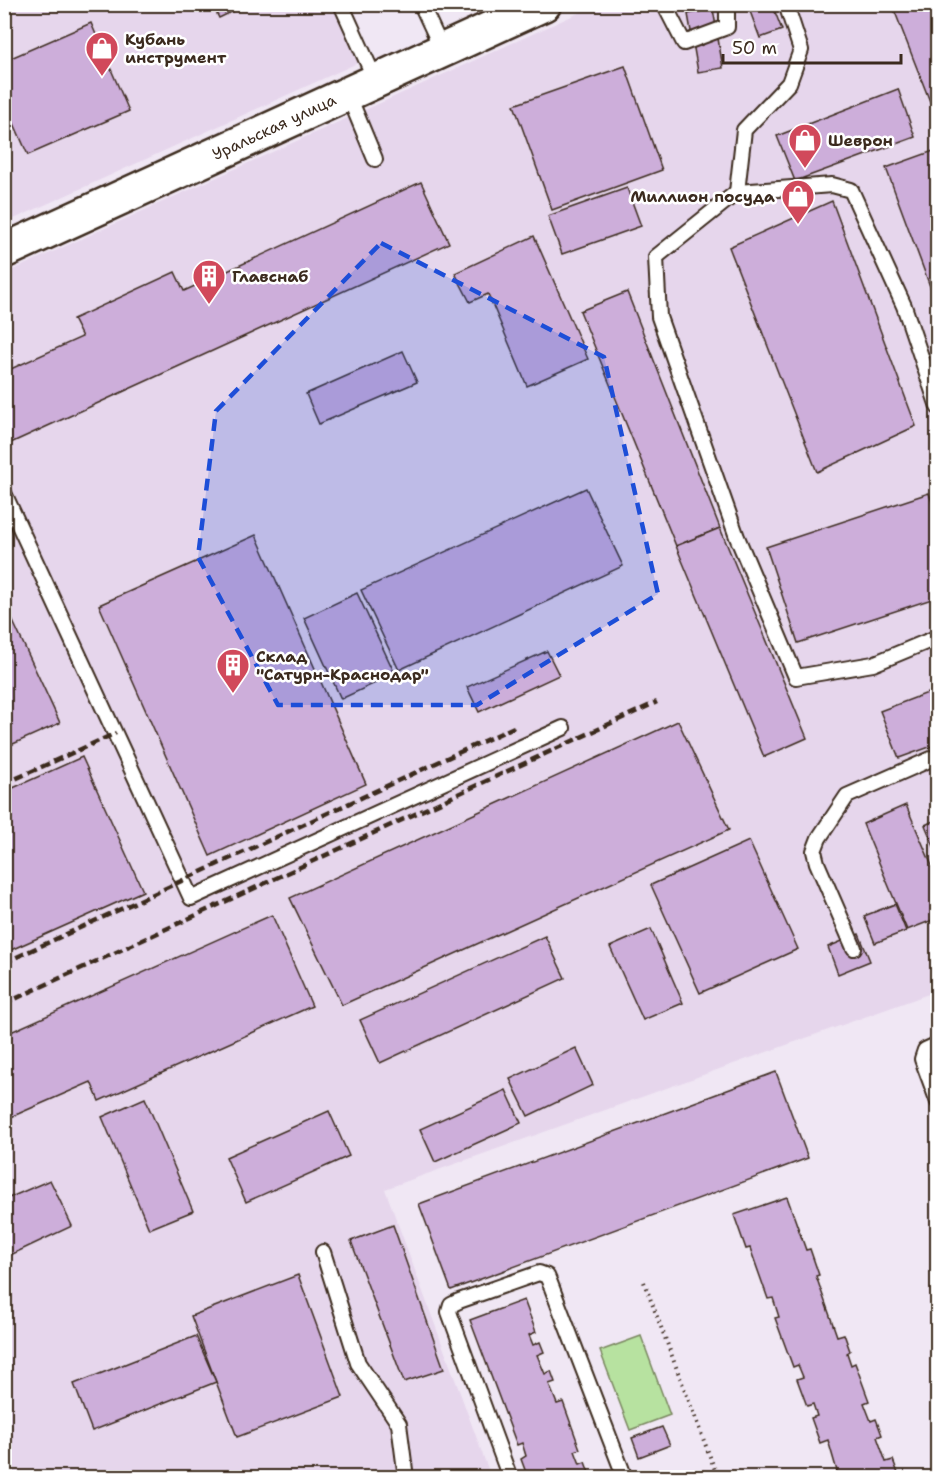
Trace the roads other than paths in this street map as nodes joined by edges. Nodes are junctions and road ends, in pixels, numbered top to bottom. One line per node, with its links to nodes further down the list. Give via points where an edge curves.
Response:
1 (341, 4): 9 (lane)
2 (421, 4): 8 (lane)
3 (533, 4): 8 (main road, Уральская улица)
4 (544, 4): 9 (main road, Уральская улица)
5 (664, 4): 6 (lane, via 684,43 727,27)
6 (727, 4)
7 (786, 4): 11 (lane, via 801,50 789,82 744,130)
8 (441, 47): 9 (main road, Уральская улица)
9 (366, 84): 10 (lane); 12 (main road, Уральская улица); 13 (main road, Уральская улица)
10 (375, 159)
11 (737, 192): 14 (lane, via 832,185 851,190 904,306); 16 (lane, via 656,256 659,317 737,537 796,677 873,664)
12 (4, 246)
13 (4, 251)
14 (938, 407)
15 (4, 493): 17 (lane, via 191,898)
16 (938, 636)
17 (563, 728)
18 (938, 756): 19 (lane, via 847,796 819,838 814,850 817,863)
19 (854, 948)
20 (938, 1044): 21 (lane, via 925,1050 922,1059)
21 (938, 1102)
22 (323, 1252): 23 (lane, via 358,1363 399,1424)
23 (406, 1478)
24 (510, 1478): 25 (lane, via 449,1312 451,1305 459,1301 539,1273 547,1276 550,1283)
25 (625, 1478)

